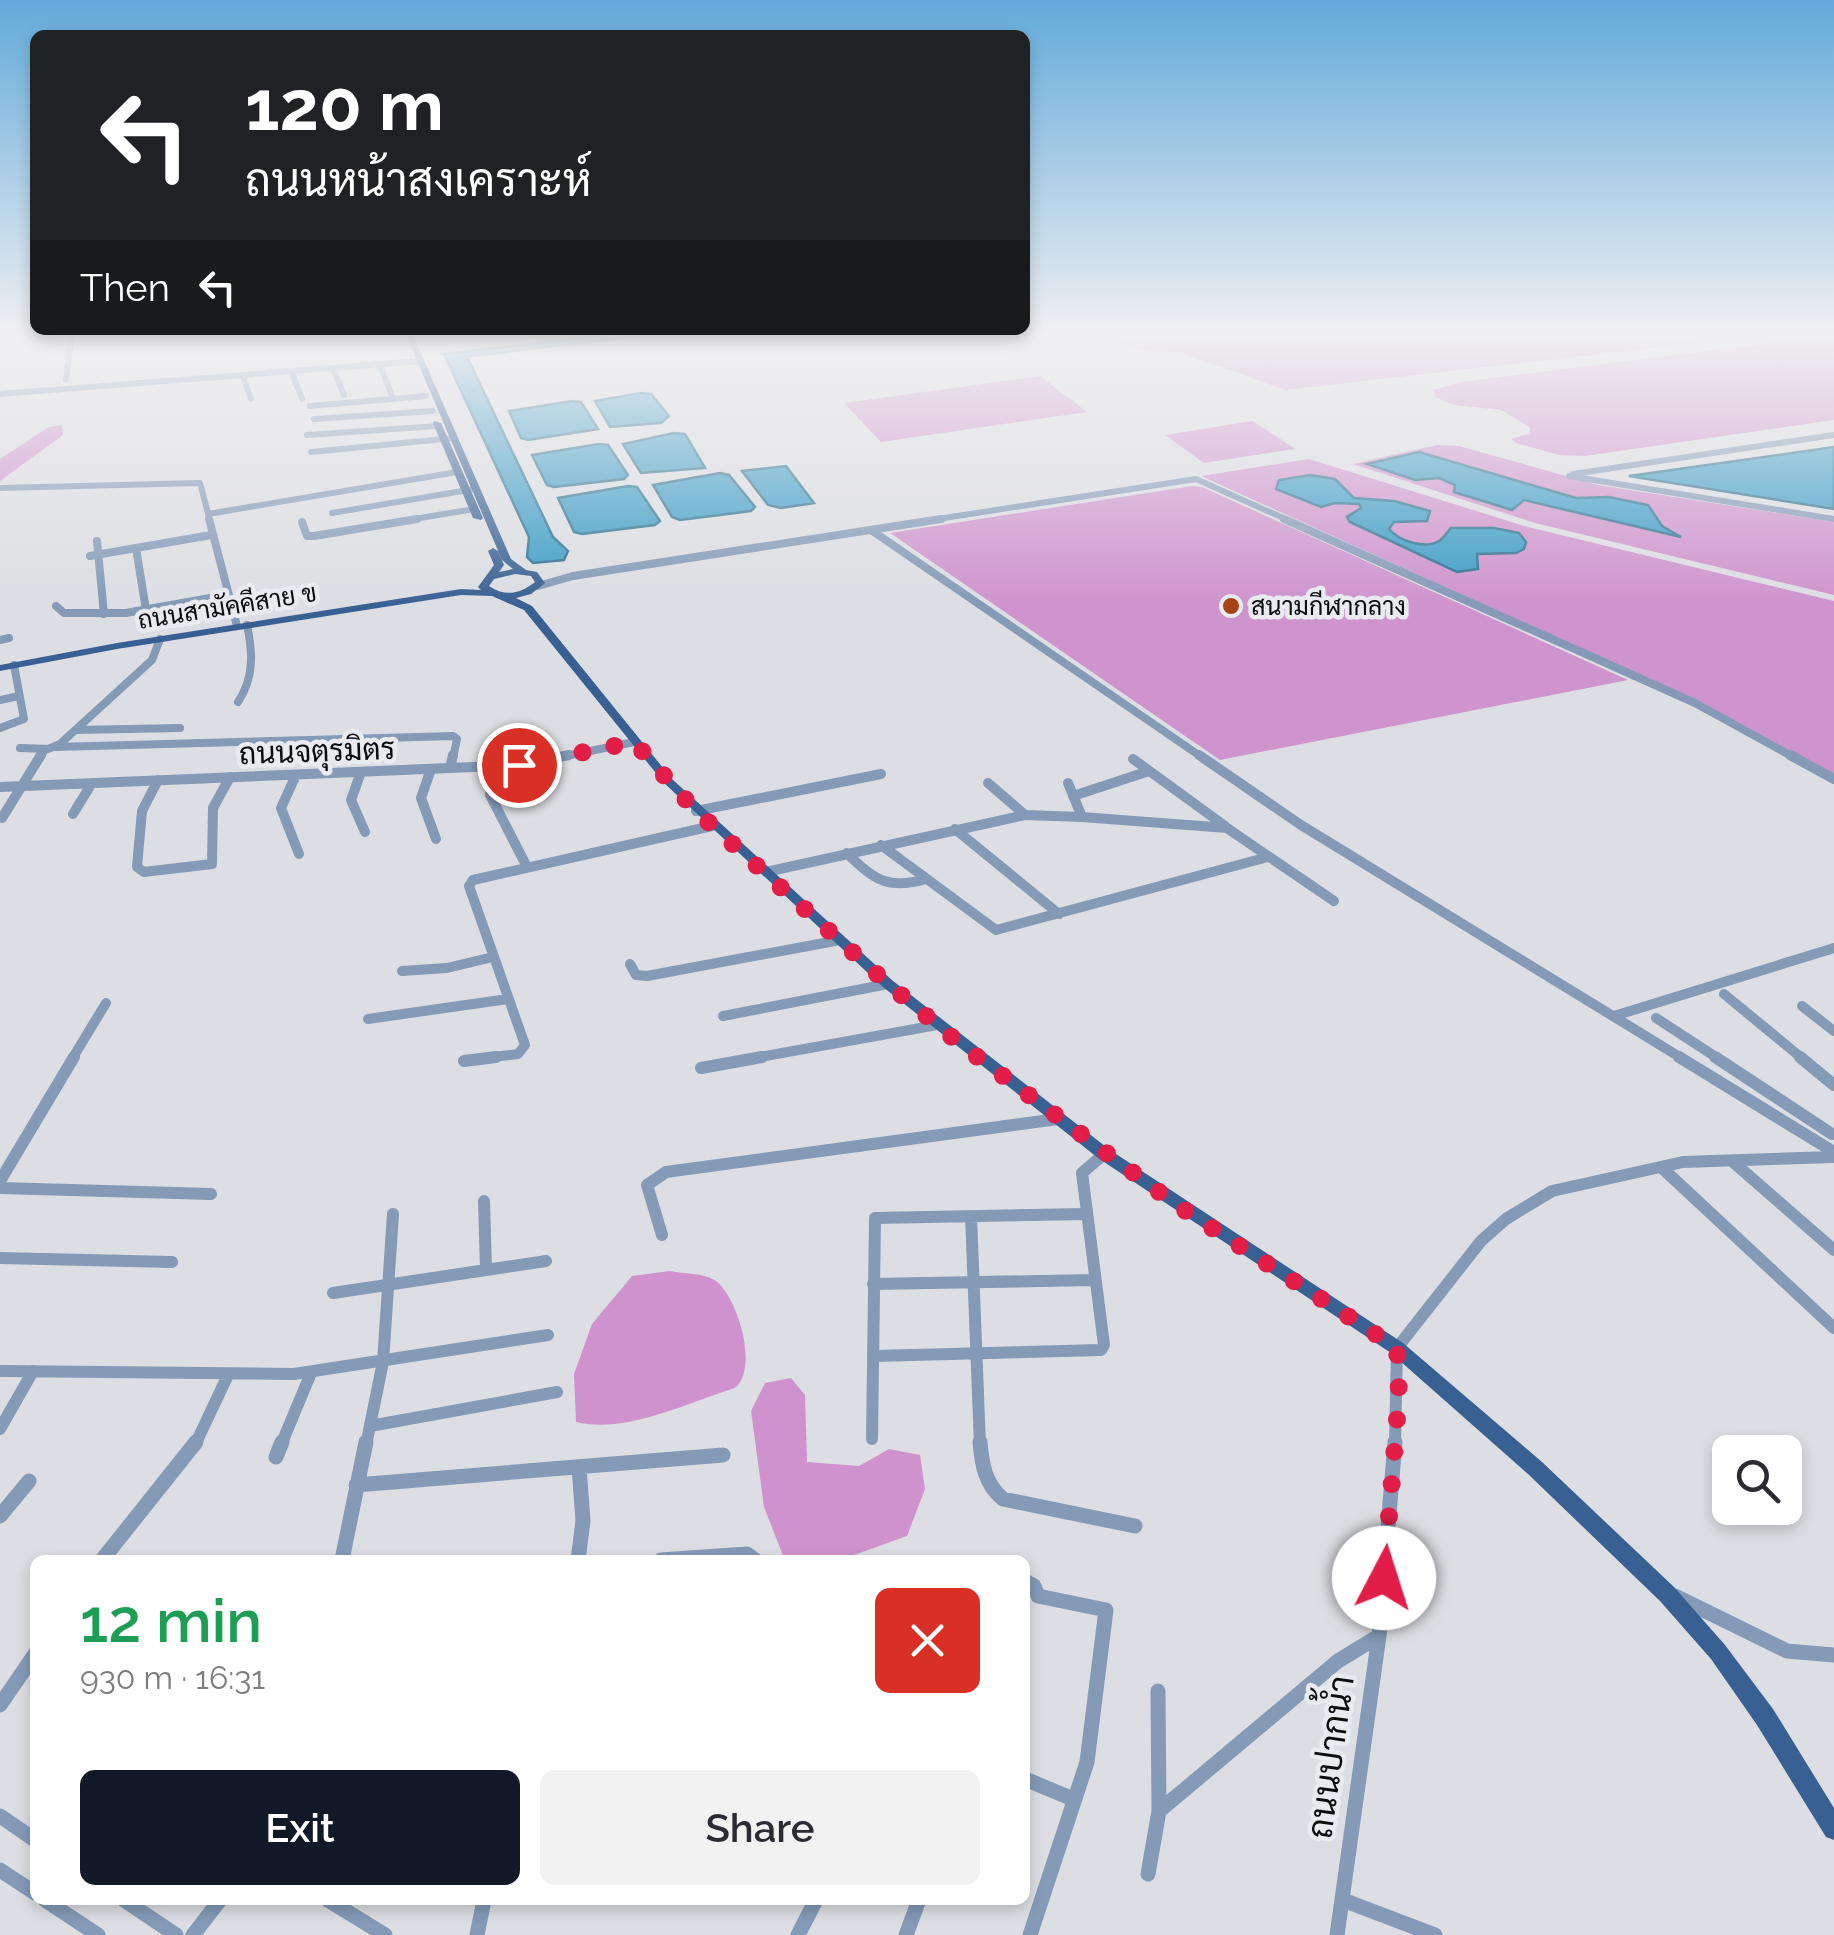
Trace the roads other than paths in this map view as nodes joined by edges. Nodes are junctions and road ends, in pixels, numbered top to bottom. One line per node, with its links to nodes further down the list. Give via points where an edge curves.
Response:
1 (443, 425): 5 (main road)
2 (438, 426): 4 (street); 5 (main road)
3 (1834, 434): 13 (street, via 1570,476)
4 (307, 435)
5 (449, 439): 6 (street); 7 (main road); 9 (main road)
6 (311, 452)
7 (458, 472): 9 (main road); 12 (street)
8 (0, 488): 12 (street, via 200,483)
9 (471, 489): 10 (main road); 11 (street); 20 (main road, via 507,560)
10 (474, 509): 14 (street, via 314,536 306,536); 22 (main road, via 498,562)
11 (332, 512)
12 (208, 514): 16 (street)
13 (1834, 519)
14 (302, 522)
15 (870, 530): 21 (street); 54 (street, via 1196,479 1691,701); 92 (street, via 1301,824)
16 (211, 535): 18 (street); 26 (street)
17 (97, 541): 19 (street)
18 (136, 548): 19 (street); 30 (street)
19 (94, 555): 31 (street)
20 (528, 573): 21 (street); 22 (main road, ถนนสามัคคีสาย ข); 23 (main road, via 540,580)
21 (573, 576): 23 (street)
22 (489, 578): 24 (main road, ถนนสามัคคีสาย ข); 25 (main road, via 483,588)
23 (534, 589): 27 (main road); 29 (main road)
24 (461, 592): 25 (main road, ถนนสามัคคีสาย ข); 32 (main road, ถนนสามัคคีสาย ข)
25 (490, 594): 27 (main road, ถนนสามัคคีสาย ข)
26 (226, 595): 30 (street); 32 (street)
27 (503, 596): 29 (main road)
28 (56, 606): 31 (street, via 64,613)
29 (528, 608): 42 (main road)
30 (146, 610): 31 (street)
31 (104, 614)
32 (242, 626): 33 (main road, ถนนสามัคคีสาย ข); 38 (street, via 252,648 251,672)
33 (160, 639): 34 (main road, ถนนสามัคคีสาย ข); 41 (street, via 152,660)
34 (14, 665): 35 (main road, ถนนสามัคคีสาย ข); 36 (street)
35 (0, 668)
36 (18, 696): 37 (street); 39 (street, via 24,719)
37 (0, 700)
38 (238, 702)
39 (0, 728)
40 (180, 728): 41 (street)
41 (75, 730): 44 (street)
42 (634, 742): 46 (street, ถนนจตุรมิตร); 62 (main road)
43 (20, 748): 44 (street)
44 (51, 748): 47 (street, via 453,736); 59 (street)
45 (1133, 759): 49 (street)
46 (496, 766): 47 (street, ถนนจตุรมิตร); 76 (street, via 490,795)
47 (450, 768): 48 (street, ถนนจตุรมิตร)
48 (431, 769): 50 (street, ถนนจตุรมิตร); 71 (street, via 421,798)
49 (1149, 770): 61 (street); 68 (street)
50 (361, 772): 51 (street, ถนนจตุรมิตร); 70 (street, via 352,800)
51 (296, 774): 53 (street, ถนนจตุรมิตร); 74 (street, via 281,808)
52 (881, 774): 62 (street)
53 (230, 777): 55 (street, ถนนจตุรมิตร); 55 (street, via 213,808 212,864 144,872 137,867 142,811)
54 (1834, 779)
55 (158, 780): 56 (street, ถนนจตุรมิตร)
56 (92, 783): 59 (street, ถนนจตุรมิตร); 64 (street)
57 (1068, 783): 61 (street)
58 (988, 784): 65 (street)
59 (22, 786): 60 (street, ถนนจตุรมิตร); 63 (street)
60 (0, 788)
61 (1074, 796): 66 (street)
62 (696, 811): 67 (main road)
63 (3, 813)
64 (73, 814)
65 (1025, 816): 66 (street); 69 (street)
66 (1082, 818): 68 (street)
67 (712, 826): 76 (street); 77 (main road)
68 (1227, 828): 75 (street)
69 (955, 829): 72 (street); 80 (street)
70 (365, 832)
71 (436, 839)
72 (881, 844): 73 (street); 78 (street)
73 (847, 853): 77 (street); 78 (street, via 880,884)
74 (298, 854)
75 (1268, 857): 79 (street); 80 (street)
76 (526, 865): 83 (street, via 470,884)
77 (766, 872): 81 (main road)
78 (926, 879): 80 (street, via 996,930)
79 (1334, 900)
80 (1059, 914)
81 (840, 940): 84 (street, via 647,976 636,975); 86 (main road)
82 (1834, 948): 92 (street)
83 (493, 957): 85 (street); 88 (street)
84 (630, 964)
85 (402, 972)
86 (888, 984): 91 (street); 95 (main road)
87 (1724, 994): 99 (street)
88 (508, 999): 94 (street); 97 (street, via 522,1052)
89 (106, 1003): 105 (street)
90 (1802, 1006): 96 (street)
91 (722, 1016)
92 (1614, 1016): 102 (street)
93 (1656, 1018): 101 (street)
94 (368, 1020)
95 (937, 1024): 98 (street); 100 (main road)
96 (1834, 1030)
97 (464, 1060)
98 (701, 1068)
99 (1834, 1084)
100 (1058, 1119): 103 (main road); 114 (street, via 666,1172 647,1185)
101 (1833, 1134): 102 (street)
102 (1816, 1139): 104 (street)
103 (1104, 1154): 112 (street, via 1082,1173); 127 (main road)
104 (1834, 1154): 106 (street)
105 (7, 1157): 108 (street)
106 (1732, 1161): 107 (street); 115 (street)
107 (1661, 1167): 125 (street); 127 (street, via 1552,1191 1506,1219)
108 (0, 1184): 109 (street)
109 (211, 1194)
110 (484, 1201): 119 (street)
111 (393, 1214): 122 (street)
112 (1086, 1214): 113 (street); 120 (street)
113 (971, 1216): 121 (street); 123 (street, via 875,1218)
114 (662, 1234)
115 (1834, 1250)
116 (0, 1258): 117 (street)
117 (172, 1262)
118 (546, 1262): 119 (street)
119 (486, 1270): 122 (street)
120 (1094, 1280): 121 (street); 128 (street, via 1101,1350)
121 (974, 1283): 123 (street); 128 (street)
122 (389, 1284): 124 (street); 130 (street)
123 (873, 1284): 129 (street)
124 (333, 1293)
125 (1834, 1328)
126 (548, 1335): 130 (street)
127 (1397, 1348): 150 (main road); 151 (street, ถนนปากน้ำ)
128 (978, 1354): 129 (street); 145 (street, via 980,1447 992,1490 1003,1499)
129 (874, 1356): 138 (street)
130 (383, 1362): 133 (street); 136 (street)
131 (0, 1371): 132 (street)
132 (33, 1372): 134 (street); 137 (street)
133 (310, 1373): 134 (street); 140 (street)
134 (228, 1375): 146 (street, via 194,1447)
135 (557, 1392): 136 (street)
136 (370, 1426): 143 (street)
137 (0, 1429)
138 (872, 1439)
139 (724, 1455): 141 (street)
140 (276, 1457)
141 (579, 1467): 143 (street); 148 (street)
142 (29, 1481): 144 (street)
143 (356, 1486): 147 (street)
144 (0, 1516)
145 (1135, 1526)
146 (106, 1555)
147 (343, 1555)
148 (579, 1555)
149 (1030, 1584): 157 (street, via 1038,1596 1106,1610 1087,1762)
150 (1668, 1594): 152 (street, via 1696,1602 1784,1653); 160 (main road, via 1766,1717)
151 (1379, 1636): 158 (street, via 1338,1661); 165 (street, ถนนปากน้ำ)
152 (1834, 1656)
153 (30, 1661): 155 (street)
154 (1158, 1691): 158 (street)
155 (0, 1705)
156 (1030, 1781): 157 (street)
157 (1073, 1798): 180 (street)
158 (1159, 1811): 163 (street)
159 (0, 1816): 161 (street)
160 (1834, 1829)
161 (30, 1835)
162 (0, 1870): 164 (street)
163 (1148, 1874)
164 (30, 1890)
165 (1343, 1900): 181 (street, ถนนปากน้ำ); 182 (street)
166 (53, 1905): 173 (street)
167 (131, 1905): 174 (street)
168 (216, 1905): 175 (street)
169 (336, 1905): 176 (street)
170 (483, 1905): 177 (street)
171 (813, 1905): 178 (street)
172 (918, 1905): 179 (street)
173 (98, 1935)
174 (176, 1935)
175 (193, 1935)
176 (384, 1935)
177 (476, 1935)
178 (798, 1935)
179 (906, 1935)
180 (1030, 1935)
181 (1337, 1935)
182 (1435, 1935)

